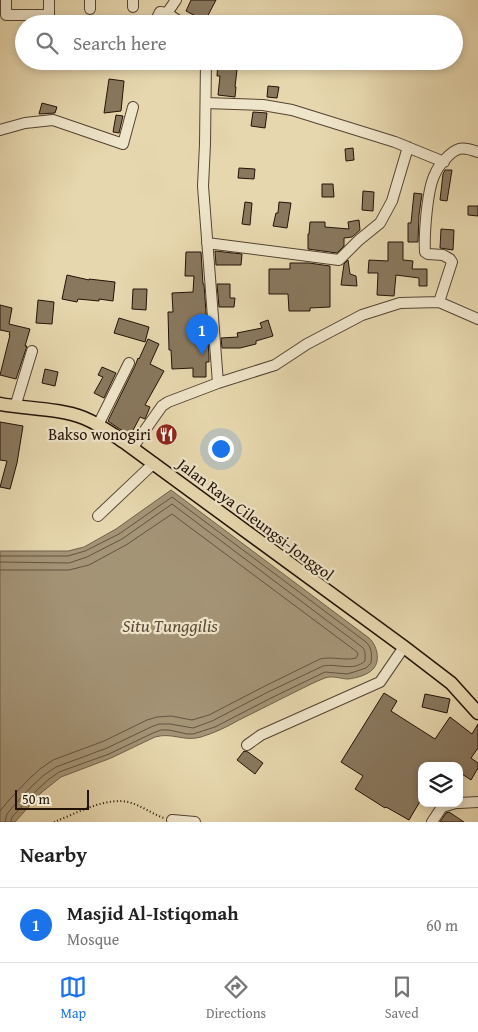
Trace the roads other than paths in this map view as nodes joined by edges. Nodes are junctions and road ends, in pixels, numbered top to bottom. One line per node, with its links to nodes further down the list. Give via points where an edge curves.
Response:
1 (6, 0): 2 (street, via 6,15 49,15)
2 (49, 0)
3 (176, 0): 4 (street)
4 (167, 14): 5 (street, via 160,12)
5 (158, 15)
6 (206, 70): 7 (street)
7 (206, 103): 10 (street, via 263,105 292,110); 13 (street, via 203,186)
8 (133, 107): 9 (street, via 123,144 53,120)
9 (0, 130)
10 (408, 147): 12 (street); 13 (street, via 392,201 380,223 339,260)
11 (478, 152): 12 (street, via 460,148)
12 (444, 162): 14 (street, via 435,174 430,192 425,247 428,254 443,255 452,262)
13 (207, 243): 18 (street)
14 (440, 302): 15 (street); 18 (street, via 400,303 362,315 275,365)
15 (478, 319)
16 (32, 351): 20 (street)
17 (130, 364): 21 (street)
18 (218, 383): 22 (street, via 162,406)
19 (0, 404): 20 (main road, Jalan Raya Cileungsi-Jonggol)
20 (15, 406): 21 (main road, Jalan Raya Cileungsi-Jonggol, via 68,413)
21 (98, 425): 22 (main road, Jalan Raya Cileungsi-Jonggol)
22 (132, 447): 23 (main road, Jalan Raya Cileungsi-Jonggol)
23 (154, 463): 24 (street); 25 (main road, Jalan Raya Cileungsi-Jonggol)
24 (98, 516)
25 (404, 647): 26 (main road, Jalan Raya Cileungsi-Jonggol, via 450,683); 27 (street, via 380,682 260,735)
26 (478, 713)
27 (247, 746)
28 (478, 802): 29 (street)
29 (463, 803)
30 (442, 807): 33 (street)
31 (173, 821): 32 (street)
32 (195, 822)
33 (432, 822)

